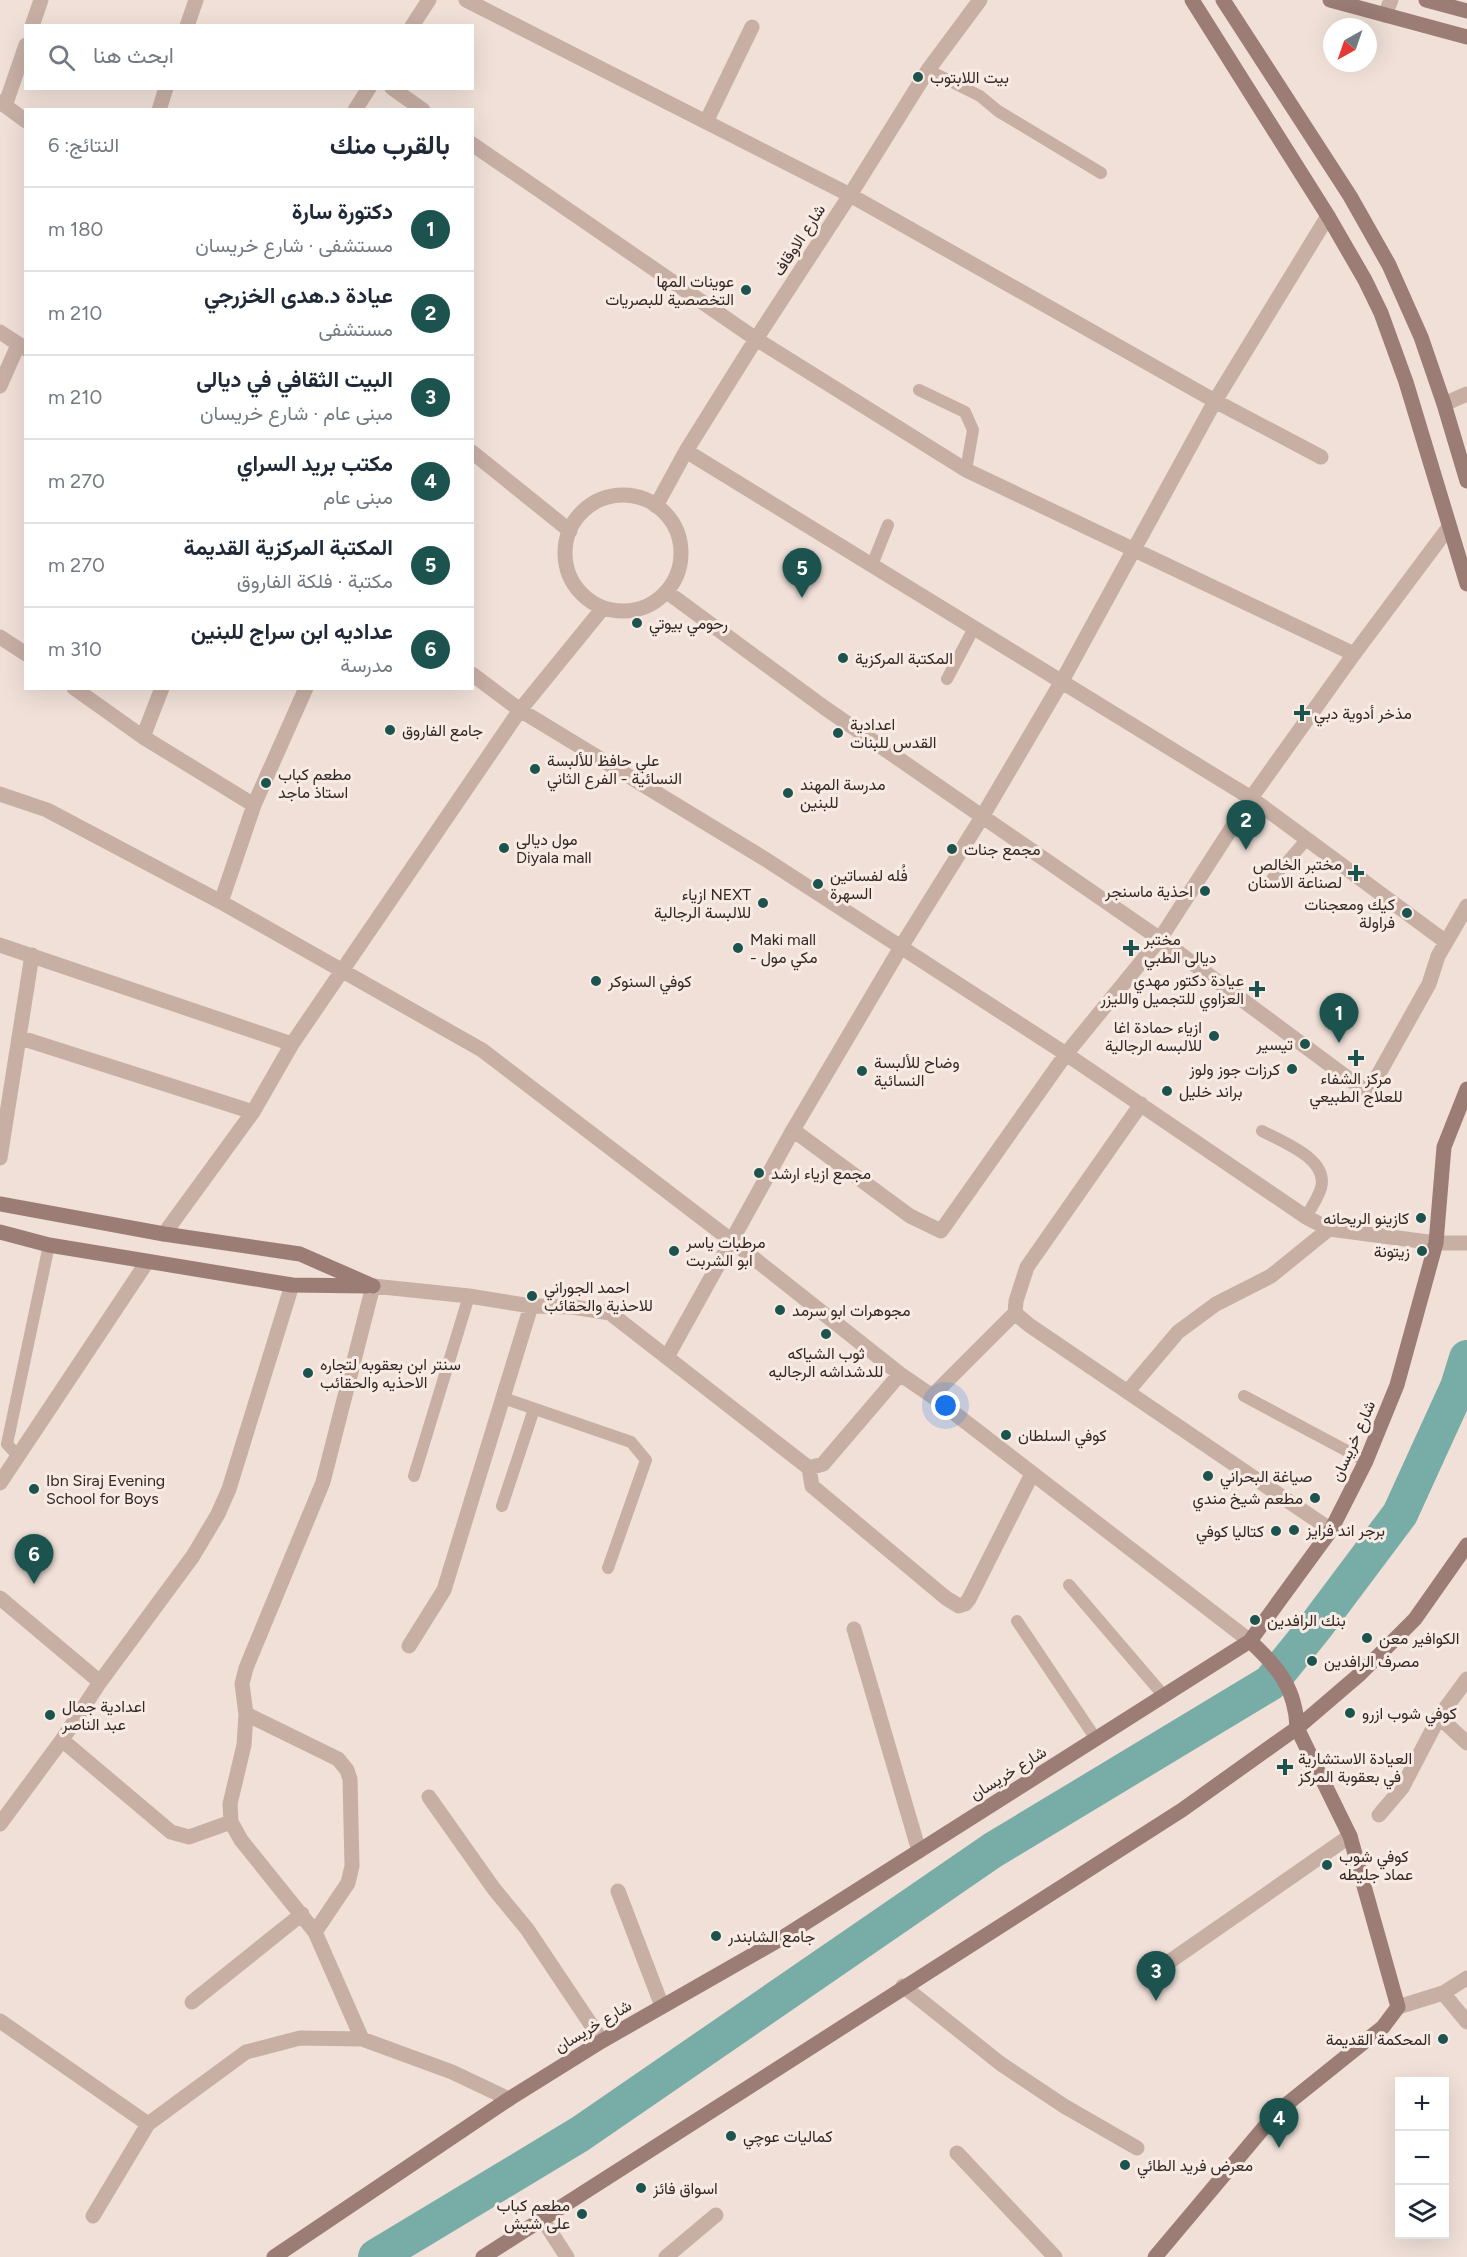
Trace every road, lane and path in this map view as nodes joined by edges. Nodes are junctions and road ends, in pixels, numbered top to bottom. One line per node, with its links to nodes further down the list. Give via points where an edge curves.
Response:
1 (41, 0): 13 (street)
2 (196, 0): 14 (street)
3 (429, 0): 15 (street)
4 (466, 0): 28 (street)
5 (980, 0): 19 (street, شارع الاوقاف)
6 (1192, 0): 32 (street)
7 (1223, 0): 40 (street, via 1371,230 1406,300)
8 (1330, 0): 12 (street)
9 (1391, 0): 12 (street)
10 (1426, 0): 11 (street)
11 (1467, 11)
12 (1385, 15): 17 (street)
13 (33, 24)
14 (188, 24)
15 (413, 24)
16 (753, 27): 28 (street)
17 (1467, 37)
18 (24, 50): 23 (street)
19 (928, 70): 30 (lane, via 980,96); 31 (street, شارع الاوقاف)
20 (165, 90): 24 (street)
21 (368, 90): 25 (street)
22 (395, 90): 26 (street)
23 (2, 104): 27 (street)
24 (160, 108)
25 (356, 108)
26 (420, 108)
27 (24, 120)
28 (705, 122): 31 (street)
29 (474, 145): 34 (street)
30 (1101, 173)
31 (850, 195): 34 (street, شارع الاوقاف); 39 (street)
32 (1328, 216): 39 (street); 48 (street, via 1365,280 1391,338)
33 (0, 332): 35 (street)
34 (756, 339): 41 (street, شارع الاوقاف); 44 (street)
35 (22, 347): 36 (street)
36 (0, 386)
37 (919, 390): 44 (lane, via 965,412 973,430)
38 (1467, 394): 40 (street)
39 (1215, 400): 43 (street); 50 (street)
40 (1444, 404): 45 (street)
41 (686, 452): 46 (street, شارع الاوقاف); 51 (street)
42 (474, 454): 49 (street)
43 (1321, 457)
44 (966, 470): 50 (street)
45 (1467, 481)
46 (656, 506): 49 (street, via 641,498 607,497 578,516); 53 (street, via 670,518 682,552 680,569)
47 (888, 525): 51 (lane)
48 (1449, 528): 52 (street); 58 (street)
49 (570, 531): 54 (street, via 565,549 567,568 587,599)
50 (1132, 550): 58 (street); 61 (street)
51 (872, 565): 55 (street)
52 (1467, 584)
53 (667, 592): 54 (street, via 642,609 622,612); 70 (street)
54 (603, 608): 65 (street)
55 (974, 628): 60 (lane); 61 (street)
56 (0, 637): 57 (street)
57 (24, 653)
58 (1354, 654): 68 (street)
59 (474, 676): 65 (street)
60 (947, 679)
61 (1062, 681): 68 (street); 70 (street)
62 (77, 690): 66 (street)
63 (161, 690): 66 (street)
64 (305, 690): 69 (street)
65 (520, 710): 78 (street); 80 (street)
66 (143, 737): 69 (street)
67 (0, 794): 73 (street, via 47,810)
68 (1251, 798): 71 (street); 75 (street)
69 (254, 805): 73 (street)
70 (982, 817): 75 (street); 78 (street)
71 (1307, 839): 72 (lane); 76 (street)
72 (1272, 879)
73 (221, 902): 80 (street)
74 (1467, 906): 76 (street)
75 (1160, 939): 76 (street, via 1368,1094 1429,984); 83 (street)
76 (1446, 942)
77 (0, 945): 79 (street)
78 (901, 946): 83 (street); 87 (street)
79 (33, 955): 81 (street); 82 (street)
80 (342, 971): 82 (street); 95 (street, via 482,1050)
81 (21, 1038): 86 (street); 89 (street)
82 (292, 1044): 86 (street)
83 (1066, 1054): 85 (street); 87 (street, via 940,1231 910,1216)
84 (1467, 1089): 96 (street, شارع خريسان, via 1444,1147)
85 (1141, 1104): 91 (street); 104 (street, via 1027,1267)
86 (253, 1112): 94 (street)
87 (793, 1130): 95 (street)
88 (1262, 1131): 91 (lane, via 1314,1160 1321,1174 1321,1187)
89 (0, 1158)
90 (0, 1204): 94 (street)
91 (1306, 1217): 92 (street)
92 (1329, 1228): 96 (street); 107 (street, via 1271,1276 1216,1304 1178,1332)
93 (0, 1232): 98 (street)
94 (164, 1234): 101 (street, via 300,1254)
95 (732, 1241): 105 (street); 106 (street)
96 (1436, 1243): 97 (street); 113 (street, شارع خريسان, via 1397,1385)
97 (1467, 1243)
98 (49, 1245): 99 (street); 112 (lane, via 7,1444)
99 (147, 1262): 100 (street); 112 (street)
100 (292, 1285): 101 (street); 129 (street, via 218,1514 193,1556)
101 (373, 1286): 102 (street); 131 (street, via 322,1482 246,1668 242,1684)
102 (469, 1296): 103 (street); 116 (lane)
103 (531, 1306): 105 (street, via 609,1313); 110 (street)
104 (1015, 1313): 107 (street); 108 (street)
105 (667, 1357): 114 (street)
106 (900, 1374): 108 (street); 114 (street, via 823,1464)
107 (1128, 1391): 119 (street)
108 (932, 1396): 115 (street)
109 (1244, 1396): 113 (lane)
110 (503, 1398): 111 (lane); 127 (street, via 444,1590)
111 (534, 1409): 118 (lane); 121 (lane, via 631,1442 646,1460)
112 (18, 1456): 117 (street)
113 (1366, 1461): 119 (street, شارع خريسان)
114 (809, 1467): 115 (street, via 812,1486 959,1606 969,1599)
115 (1032, 1474): 126 (street)
116 (414, 1476)
117 (0, 1483)
118 (501, 1506)
119 (1331, 1530): 126 (street, شارع خريسان)
120 (1467, 1545): 133 (street, via 1415,1619 1353,1681)
121 (608, 1568)
122 (1069, 1585): 130 (lane)
123 (0, 1598): 129 (street)
124 (1017, 1622): 134 (lane)
125 (854, 1629): 142 (street)
126 (1250, 1641): 130 (street, شارع خريسان); 133 (street, via 1270,1660 1290,1690 1297,1709)
127 (408, 1646)
128 (1467, 1679): 132 (street)
129 (100, 1682): 135 (street)
130 (1164, 1696): 134 (street, شارع خريسان)
131 (246, 1714): 139 (street, via 244,1745 230,1804); 145 (street, via 338,1759 350,1779 352,1866 348,1883)
132 (1439, 1717): 136 (street); 138 (street, via 1402,1788)
133 (1297, 1728): 141 (street); 148 (street, via 1182,1810)
134 (1096, 1739): 142 (street, شارع خريسان)
135 (62, 1740): 139 (street, via 171,1832 189,1837); 140 (street)
136 (1467, 1743)
137 (429, 1797): 156 (street, via 527,1929)
138 (1379, 1815)
139 (231, 1822): 144 (street, via 241,1840)
140 (0, 1824)
141 (1350, 1836): 146 (street); 152 (street)
142 (919, 1851): 151 (street, شارع خريسان, via 777,1941)
143 (618, 1891): 151 (street)
144 (302, 1914): 145 (street); 150 (street)
145 (315, 1932): 155 (street)
146 (1156, 1971)
147 (1467, 1978): 149 (street)
148 (903, 1986): 159 (street, via 1001,2064); 163 (street)
149 (1443, 1993): 152 (street); 154 (street)
150 (192, 2002)
151 (662, 2006): 156 (street, شارع خريسان)
152 (1398, 2007): 169 (street, via 1383,2027 1277,2112)
153 (0, 2020): 158 (street)
154 (1467, 2022)
155 (362, 2039): 157 (street, via 452,2072); 158 (street, via 300,2038 246,2052)
156 (602, 2041): 157 (street, شارع خريسان)
157 (509, 2099): 164 (street, شارع خريسان)
158 (148, 2124): 162 (street)
159 (1137, 2148)
160 (957, 2154): 168 (street)
161 (716, 2215): 167 (street)
162 (93, 2216)
163 (543, 2220): 165 (street); 166 (street)
164 (274, 2257)
165 (483, 2257)
166 (567, 2257)
167 (666, 2257)
168 (1055, 2257)
169 (1155, 2257)

